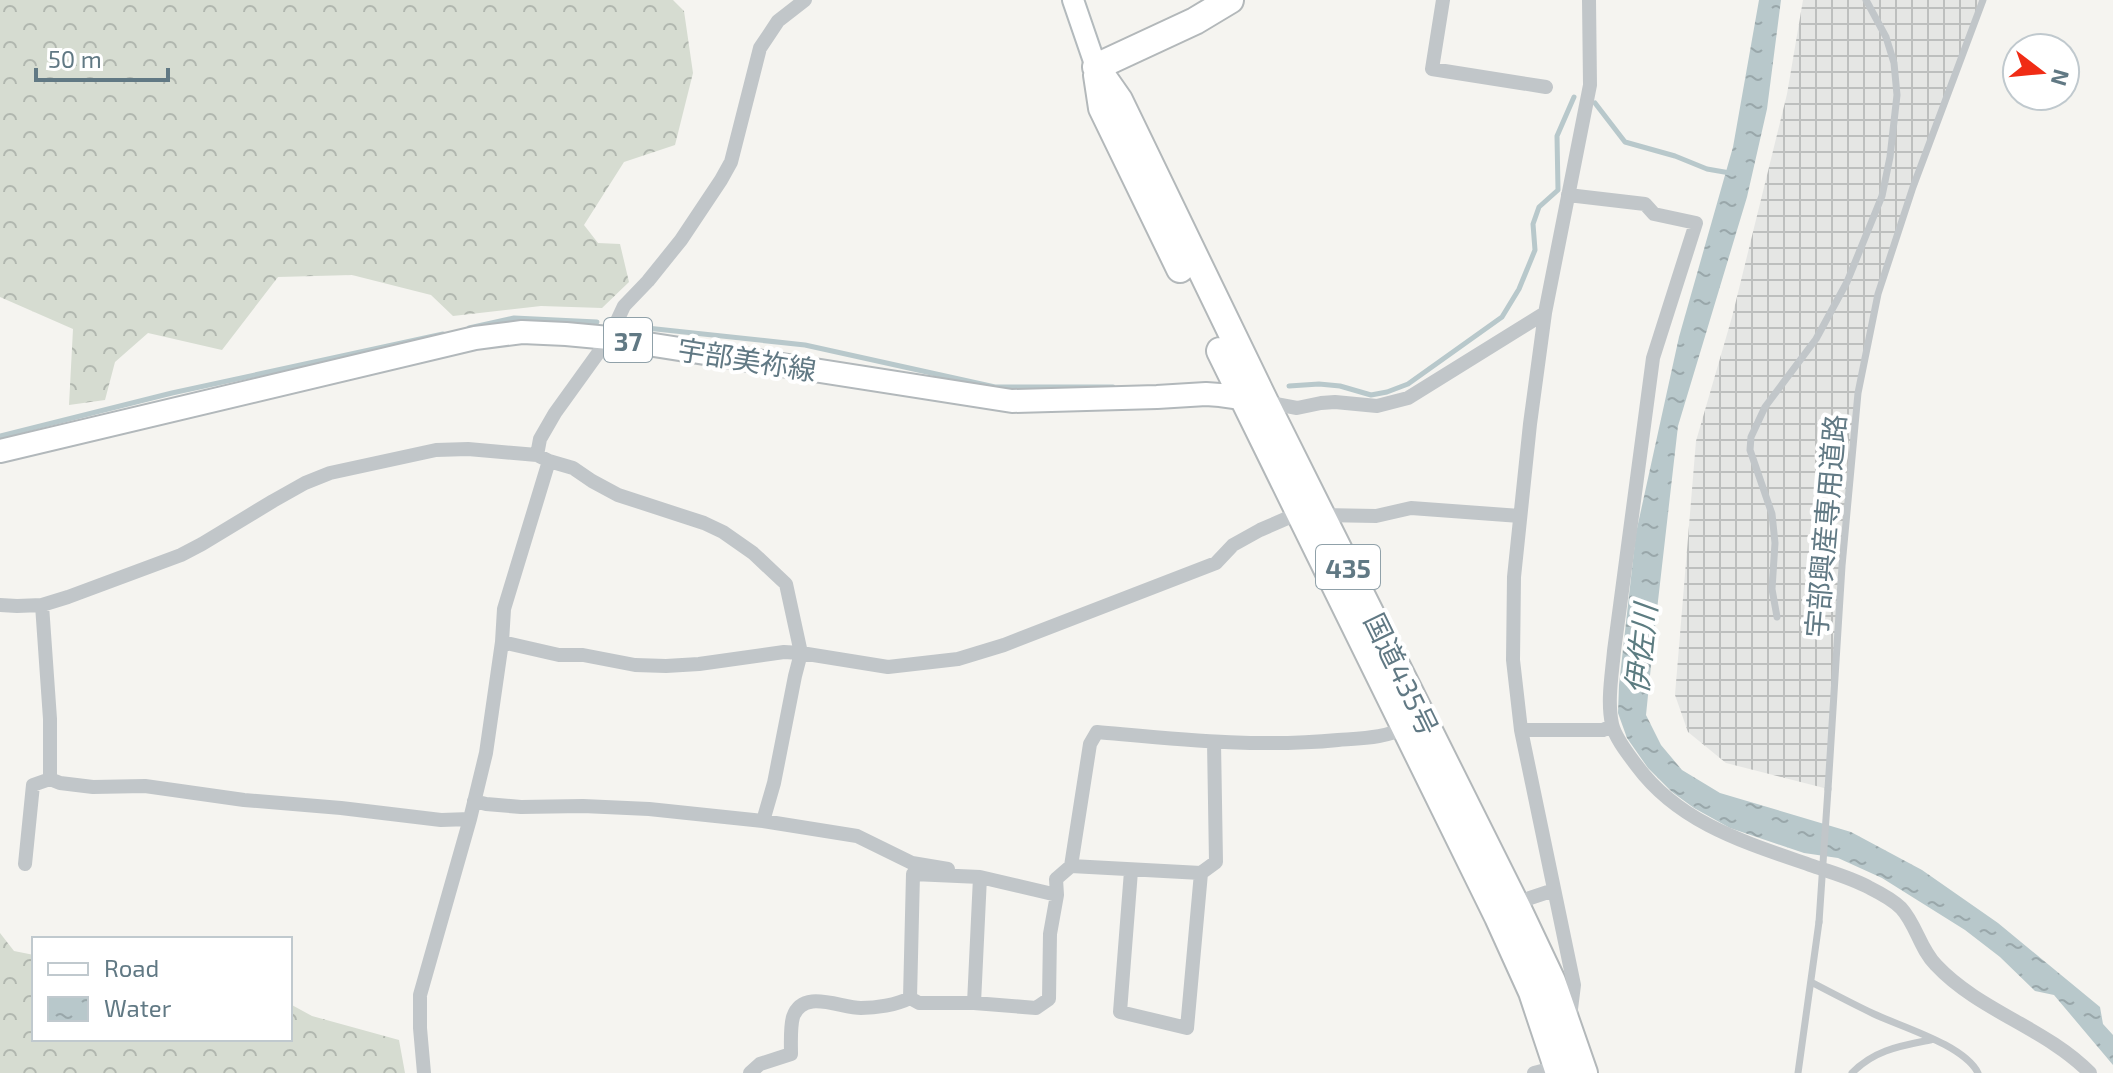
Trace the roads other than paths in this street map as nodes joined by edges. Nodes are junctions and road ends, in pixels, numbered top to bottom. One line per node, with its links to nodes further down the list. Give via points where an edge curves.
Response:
1 (805, 0): 12 (street, via 778,21 760,48 731,162 721,180 681,240 624,306)
2 (1073, 0): 8 (street)
3 (1230, 0): 8 (highway)
4 (1443, 0): 9 (street, via 1432,69)
5 (1589, 0): 10 (street, via 1590,85)
6 (1866, 0): 20 (lane, via 1886,37 1897,95 1882,196 1847,282 1751,437 1750,450 1772,514)
7 (1983, 0): 40 (lane, 宇部興産専用道路, bridge, via 1878,294 1858,393)
8 (1096, 67): 13 (highway, 国道435号 / 435, via 1102,108)
9 (1546, 87)
10 (1568, 195): 11 (street); 24 (street, via 1645,204 1654,214 1696,223 1653,358 1614,651)
11 (1545, 313): 13 (street, via 1408,398 1377,406 1335,402 1297,408); 17 (street)
12 (609, 338): 13 (main road, 宇部美祢線 / 37, via 1012,401 1206,394); 14 (main road, 宇部美祢線 / 37, via 522,332 475,338); 15 (street, via 540,439)
13 (1254, 400): 16 (highway, 国道435号 / 435)
14 (0, 451)
15 (543, 458): 19 (street, via 436,450 330,473 181,555); 21 (street, via 504,609); 22 (street, via 573,468 618,495 704,523 753,553 786,584)
16 (1311, 514): 17 (street, via 1376,516 1411,508); 22 (street, via 1260,530 1233,545 1216,563 958,659 888,667); 23 (highway, 国道435号 / 435)
17 (1520, 516): 25 (street, via 1513,660)
18 (0, 605): 19 (street)
19 (42, 605): 27 (street)
20 (1777, 617)
21 (502, 642): 22 (street, via 635,665); 28 (street)
22 (801, 653): 30 (street)
23 (1415, 723): 26 (street, via 1389,736 1294,744); 39 (highway, 国道435号 / 435)
24 (1612, 726): 25 (street); 52 (street, via 1649,782 1676,806 1705,825 1850,879 1900,907 1936,965)
25 (1521, 730): 37 (street)
26 (1214, 742): 32 (street, via 1097,732 1090,744); 34 (street, via 1216,862)
27 (50, 779): 29 (street); 31 (street, via 33,785)
28 (474, 801): 29 (street); 30 (street, via 649,809)
29 (470, 819): 46 (street, via 420,995)
30 (763, 821): 35 (street, via 857,836 912,863 947,868)
31 (25, 864)
32 (1071, 866): 33 (street); 38 (street, via 1056,879)
33 (1131, 871): 34 (street); 34 (street, via 1120,1012 1187,1028)
34 (1201, 873)
35 (956, 876): 36 (street); 41 (street, via 913,874)
36 (980, 877): 38 (street); 42 (street)
37 (1554, 890): 39 (street); 43 (street, via 1574,985)
38 (1057, 895): 42 (street, via 1049,999 1036,1008)
39 (1508, 912): 43 (highway, 国道435号 / 435, via 1552,981); 45 (highway, 国道435号 / 435)
40 (1811, 982): 44 (lane); 49 (lane, 宇部興産専用道路)
41 (910, 998): 42 (street, via 919,1003); 47 (street, via 863,1008 805,1003 792,1019 791,1054)
42 (974, 1003)
43 (1569, 1026): 48 (highway, 国道435号 / 435)
44 (1932, 1039): 50 (lane, via 1869,1057); 51 (lane, via 1955,1050)
45 (1550, 1071)
46 (424, 1073)
47 (750, 1073)
48 (1584, 1073)
49 (1798, 1073)
50 (1852, 1073)
51 (1978, 1073)
52 (2090, 1073)

